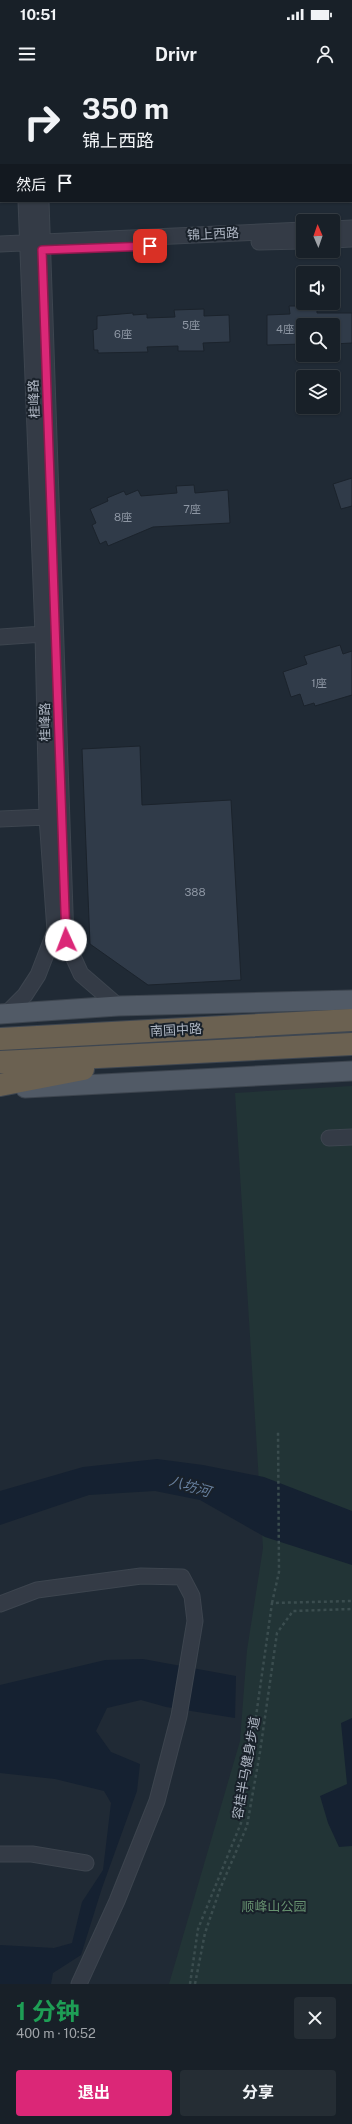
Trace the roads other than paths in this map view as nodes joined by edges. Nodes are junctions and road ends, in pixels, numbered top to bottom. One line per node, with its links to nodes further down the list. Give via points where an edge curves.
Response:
1 (26, 202): 10 (street, 桂峰路)
2 (40, 202): 10 (street)
3 (352, 228): 4 (street)
4 (340, 229)
5 (296, 230): 10 (street, 锦上西路)
6 (352, 239): 7 (street)
7 (340, 240)
8 (296, 241): 10 (street, 锦上西路)
9 (0, 244): 10 (street)
10 (35, 246): 11 (street); 12 (street, 桂峰路); 17 (street, via 66,940 81,974)
11 (0, 252)
12 (42, 634): 13 (street); 14 (street, 桂峰路)
13 (0, 637)
14 (47, 817): 15 (street); 18 (street, 桂峰路, via 55,931 38,974 25,995)
15 (0, 819)
16 (352, 1000): 17 (main road, 南国中路)
17 (118, 1006): 18 (main road, 南国中路)
18 (4, 1014)
19 (352, 1020): 20 (highway, 南国中路)
20 (0, 1039)
21 (352, 1044): 22 (highway, 南国中路)
22 (162, 1054): 23 (highway, 南国中路); 25 (highway)
23 (0, 1062)
24 (352, 1071): 26 (main road)
25 (0, 1085)
26 (0, 1089)
27 (329, 1138): 28 (street)
28 (352, 1138)
29 (0, 1604): 32 (street, via 37,1590 141,1576 182,1578 192,1596 195,1622 179,1716 157,1802 117,1901)
30 (0, 1854): 31 (street, via 32,1854)
31 (86, 1864)
32 (79, 1984)

